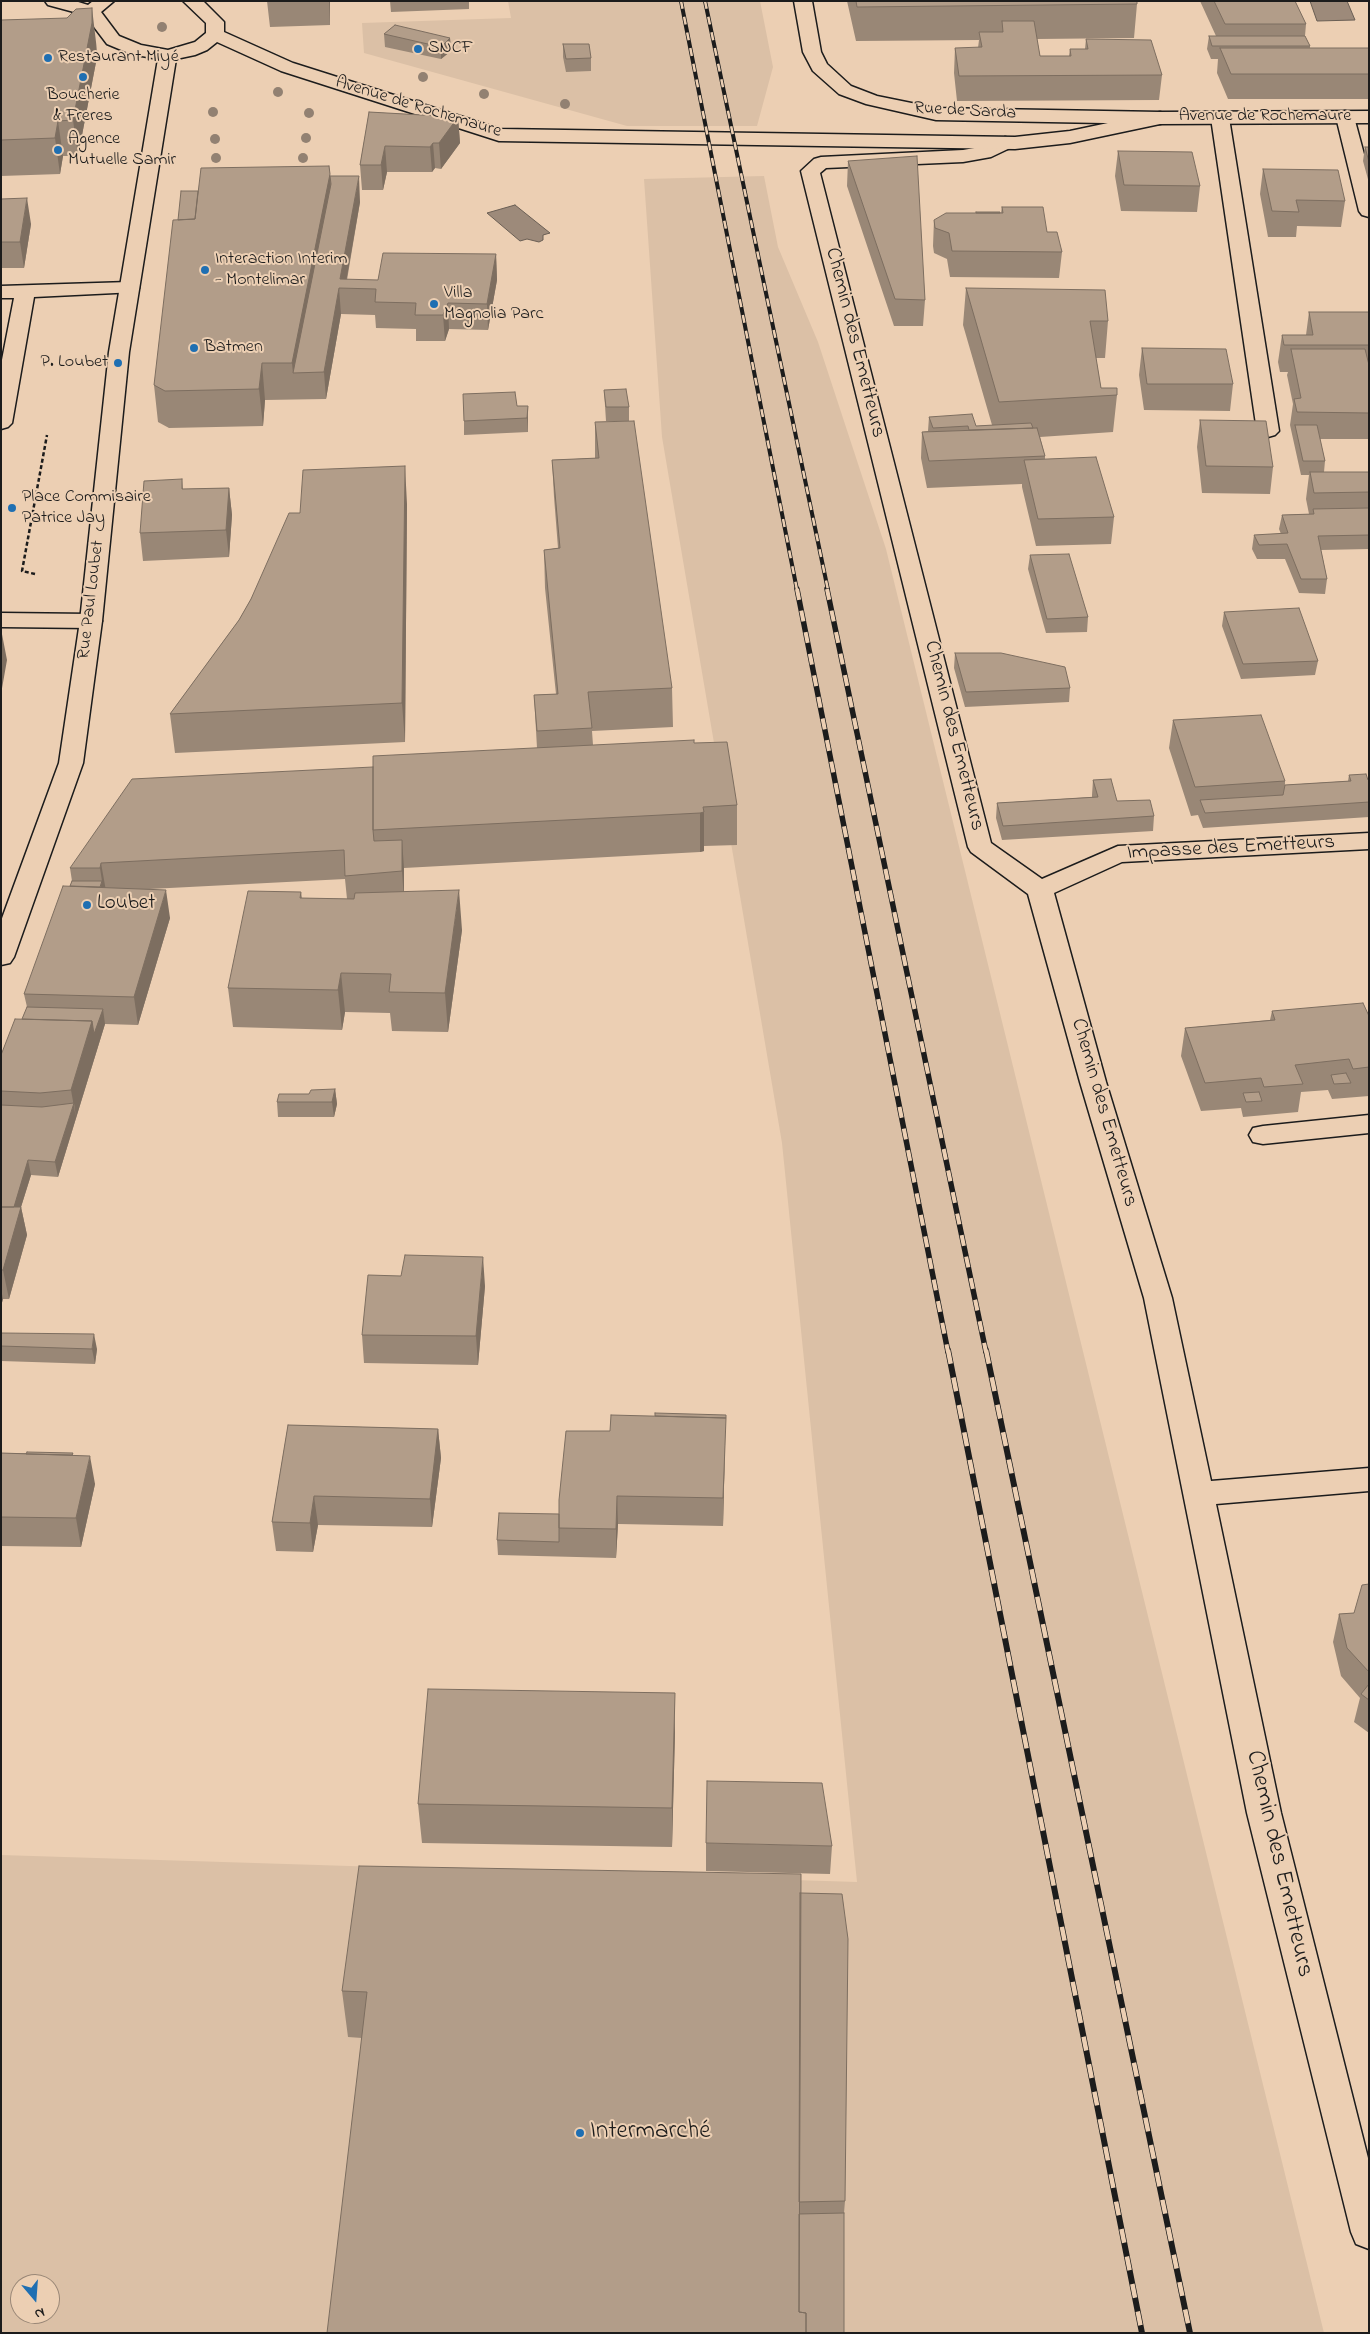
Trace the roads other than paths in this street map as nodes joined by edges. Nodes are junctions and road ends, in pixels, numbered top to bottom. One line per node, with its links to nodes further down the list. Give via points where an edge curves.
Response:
1 (54, 1): 4 (street)
2 (192, 1): 5 (street, via 215,22)
3 (803, 1): 9 (street, Rue de Sarda, via 812,52 819,67 845,90 872,100 936,114)
4 (98, 6): 6 (street, via 113,40 137,50)
5 (215, 34): 6 (street, via 201,46); 11 (street, Avenue de Rochemaure, via 287,67 499,135)
6 (168, 55): 13 (street, Rue Paul Loubet)
7 (1344, 117): 8 (street, Avenue de Rochemaure); 10 (street, Avenue de Rochemaure); 12 (street)
8 (1369, 117)
9 (1160, 118): 10 (street, Avenue de Rochemaure); 11 (street, via 1070,137)
10 (1220, 118): 17 (street)
11 (1005, 143): 21 (street, Chemin des Emetteurs, via 992,151 963,156 821,163 810,171 980,847)
12 (1369, 212)
13 (129, 288): 14 (street); 19 (street, Rue Paul Loubet, via 119,352)
14 (25, 291): 15 (street); 16 (street)
15 (1, 292)
16 (1, 423)
17 (1268, 431)
18 (1, 620): 19 (street)
19 (91, 621): 22 (street, Rue Paul Loubet, via 71,763)
20 (1369, 841): 21 (street, Impasse des Emetteurs, via 1118,854)
21 (1040, 890): 26 (street, Chemin des Emetteurs, via 1158,1298)
22 (1, 957)
23 (1369, 1124): 24 (street)
24 (1263, 1135)
25 (1369, 1480): 26 (street)
26 (1198, 1494): 27 (street, Chemin des Emetteurs, via 1264,1813)
27 (1369, 2232)

